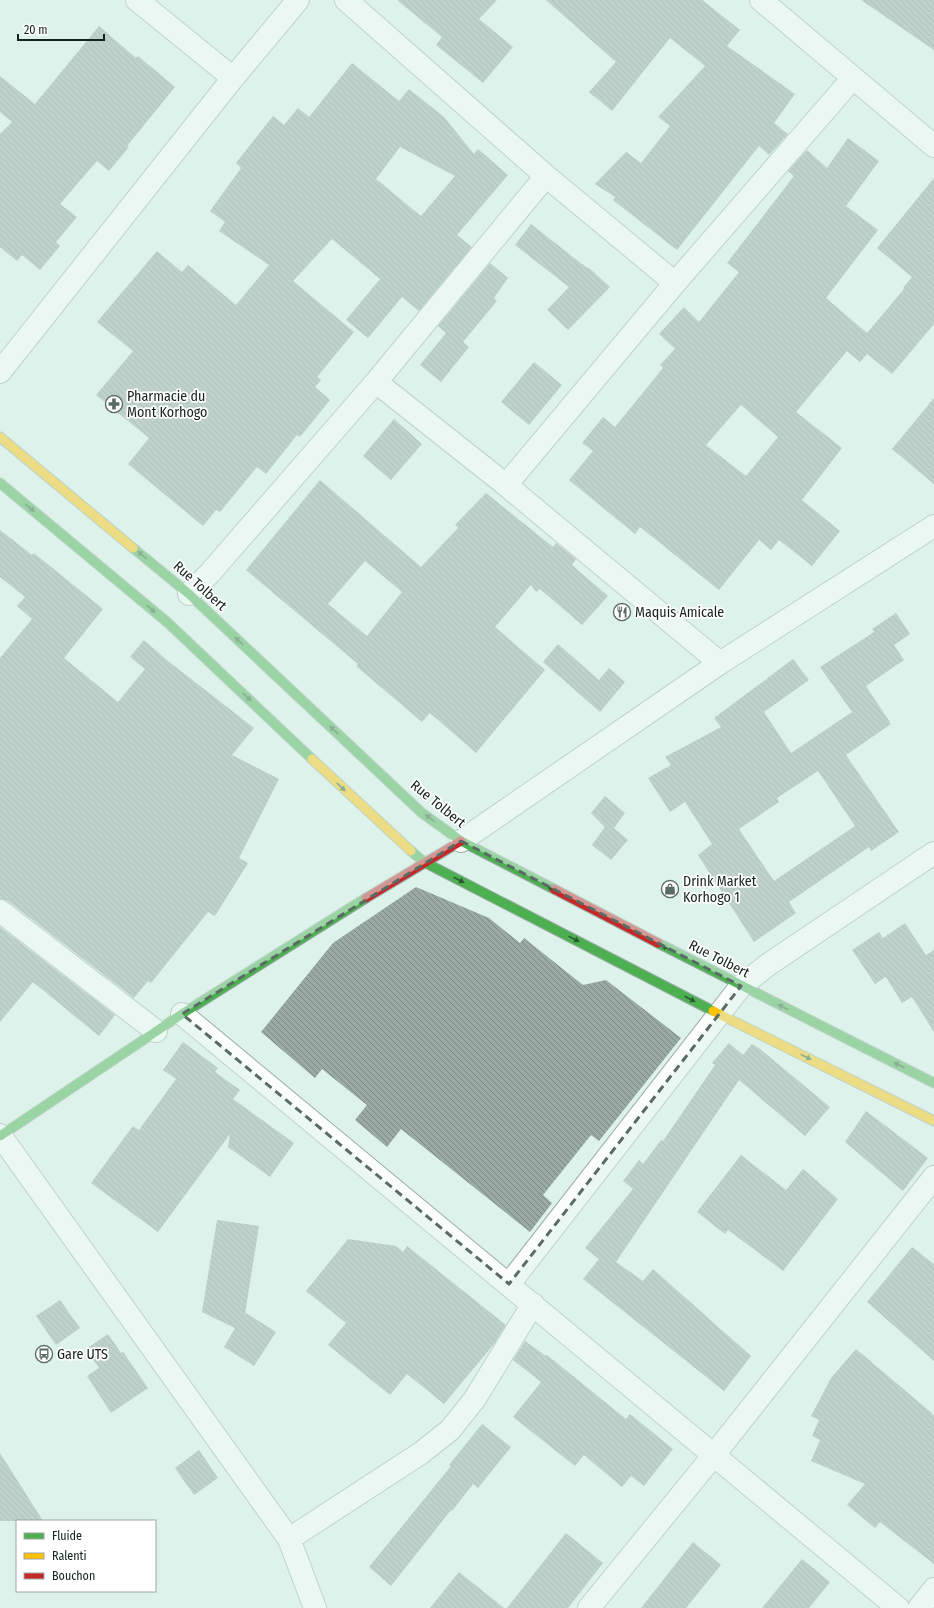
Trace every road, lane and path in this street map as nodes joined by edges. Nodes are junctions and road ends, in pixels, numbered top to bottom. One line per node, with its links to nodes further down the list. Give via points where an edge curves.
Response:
1 (136, 0): 5 (street)
2 (298, 0): 5 (street)
3 (346, 0): 8 (street)
4 (761, 0): 6 (street)
5 (233, 78): 10 (street)
6 (853, 78): 7 (street); 9 (street)
7 (934, 146)
8 (546, 176): 9 (street); 11 (street)
9 (675, 283): 14 (street)
10 (0, 372)
11 (376, 382): 14 (street); 16 (street)
12 (0, 437): 16 (street, Rue Tolbert, one-way to 12)
13 (0, 483): 20 (street, one-way to 20, via 167,622 391,834)
14 (506, 485): 17 (street)
15 (934, 526): 17 (street)
16 (189, 594): 18 (street, Rue Tolbert, one-way to 16, via 422,813)
17 (720, 663): 18 (street)
18 (461, 841): 20 (street); 22 (street, Rue Tolbert, one-way to 18)
19 (934, 853): 22 (street)
20 (424, 862): 23 (street); 24 (street, one-way to 24)
21 (0, 911): 25 (street)
22 (740, 986): 24 (street); 26 (street, Rue Tolbert, one-way to 22)
23 (182, 1014): 25 (street); 30 (street)
24 (719, 1014): 27 (street, one-way to 27); 30 (street)
25 (156, 1031): 28 (street)
26 (934, 1082)
27 (934, 1121)
28 (0, 1136): 33 (street)
29 (934, 1177): 32 (street)
30 (509, 1284): 31 (street)
31 (533, 1304): 32 (street); 33 (street, via 474,1400 450,1430 422,1453)
32 (713, 1456): 36 (street); 37 (street)
33 (289, 1539): 35 (street)
34 (934, 1589): 38 (street)
35 (314, 1608)
36 (589, 1608)
37 (898, 1608)
38 (919, 1608)

